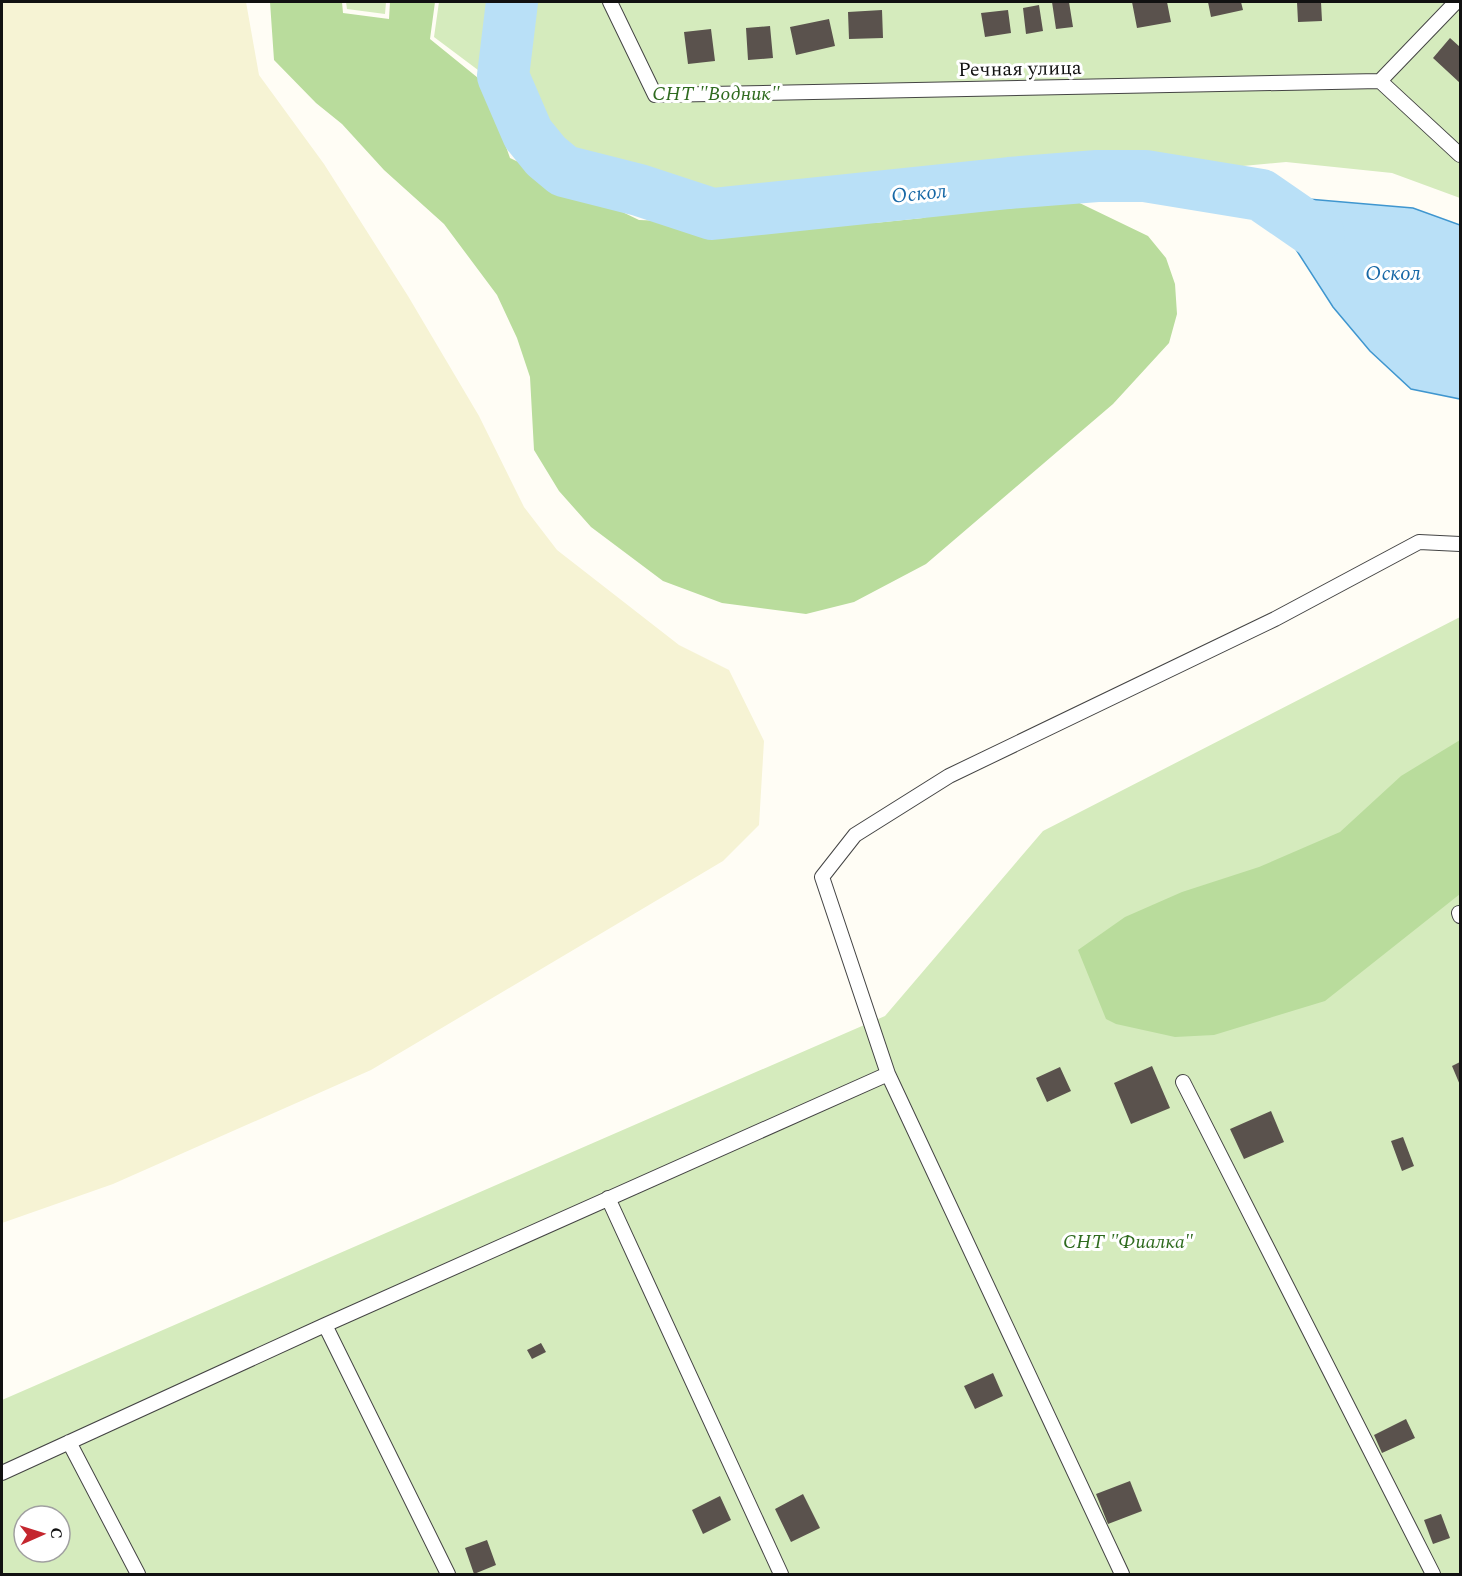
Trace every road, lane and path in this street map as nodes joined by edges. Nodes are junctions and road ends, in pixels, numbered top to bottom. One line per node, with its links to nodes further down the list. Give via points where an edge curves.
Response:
1 (610, 2): 3 (lane, Речная улица, via 655,95)
2 (1456, 2): 3 (lane)
3 (1380, 81): 4 (lane)
4 (1461, 155)
5 (1461, 544): 6 (lane, via 1419,542 1275,619 949,776 855,836 822,877)
6 (888, 1074): 8 (lane); 15 (lane)
7 (1183, 1082): 16 (lane)
8 (609, 1198): 9 (lane); 14 (lane)
9 (325, 1325): 10 (lane); 13 (lane)
10 (69, 1442): 11 (lane); 12 (lane)
11 (2, 1473)
12 (138, 1575)
13 (448, 1575)
14 (781, 1575)
15 (1122, 1575)
16 (1433, 1575)

